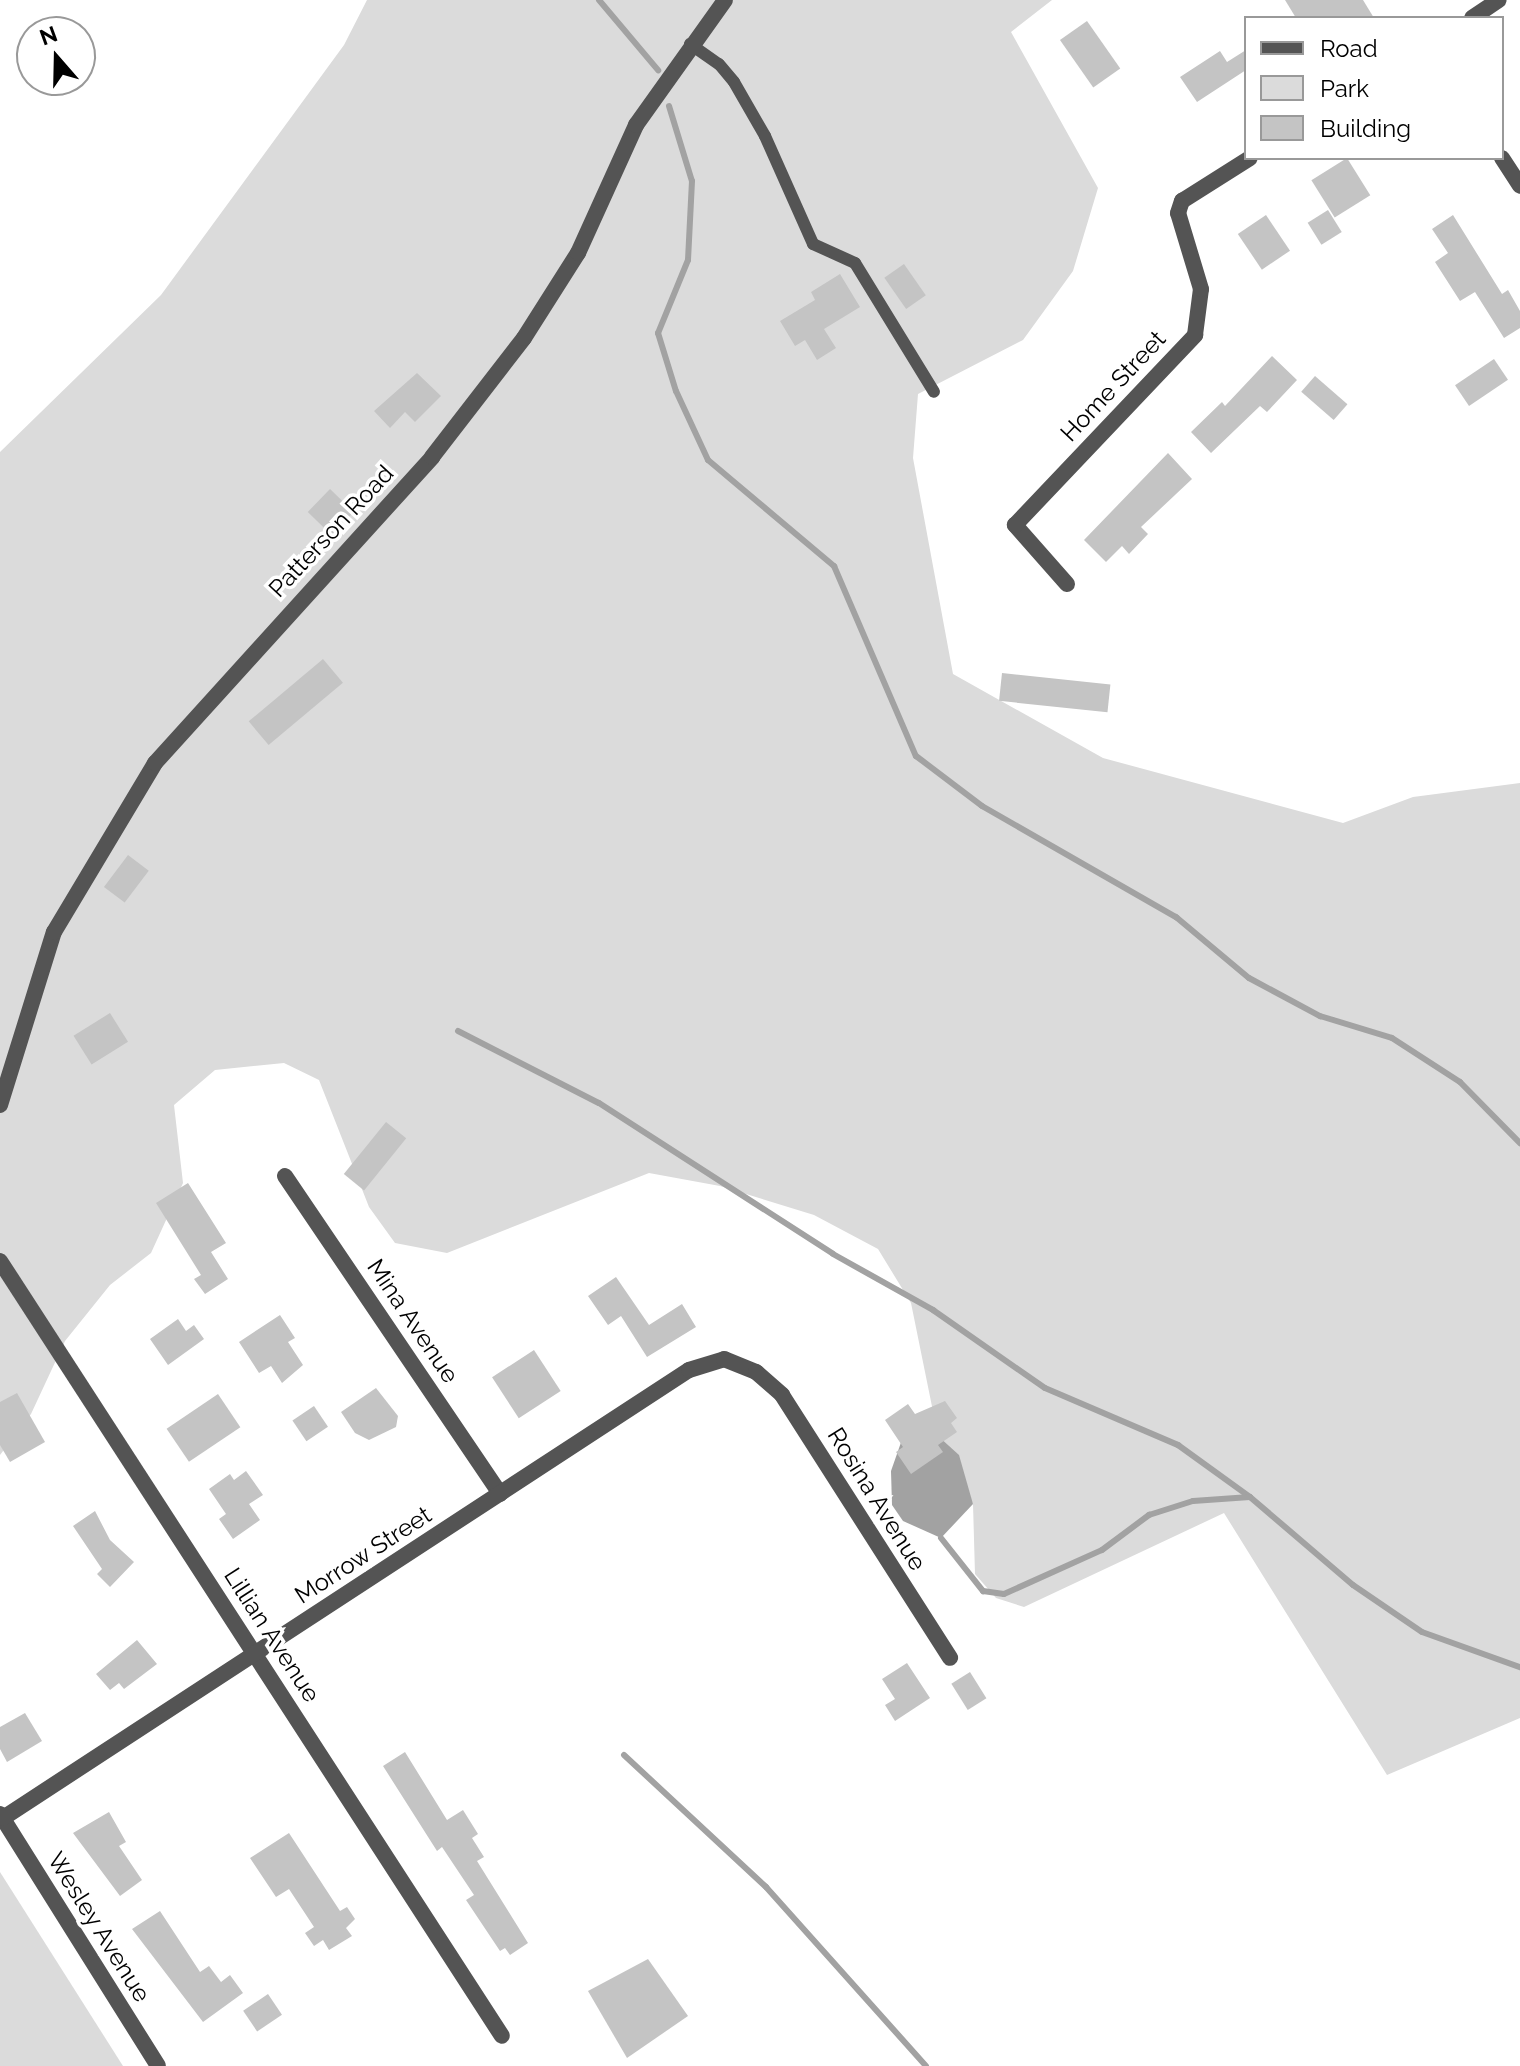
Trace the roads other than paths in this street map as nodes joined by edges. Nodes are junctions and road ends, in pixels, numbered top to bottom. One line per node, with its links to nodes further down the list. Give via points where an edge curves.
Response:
1 (725, 0): 4 (street, Patterson Road)
2 (1499, 0): 3 (street)
3 (1475, 16)
4 (690, 44): 8 (lane, via 734,82 765,136 813,244 855,263); 10 (street, Patterson Road, via 636,125 578,253 524,338 432,457 155,763 54,932)
5 (1247, 160): 9 (street, Home Street, via 1182,201 1178,213 1201,289 1195,335 1015,525)
6 (1503, 160): 7 (street)
7 (1520, 186)
8 (934, 392)
9 (1067, 584)
10 (0, 1105)
11 (285, 1176): 14 (street, Mina Avenue)
12 (0, 1261): 15 (street, Lillian Avenue)
13 (756, 1372): 14 (street, Morrow Street, via 724,1359 689,1370); 16 (street, Rosina Avenue, via 782,1395)
14 (500, 1494): 15 (street, Morrow Street)
15 (256, 1653): 17 (street, Morrow Street); 18 (street, Lillian Avenue)
16 (950, 1658)
17 (2, 1816): 19 (street, Wesley Avenue)
18 (502, 2036)
19 (158, 2066)

